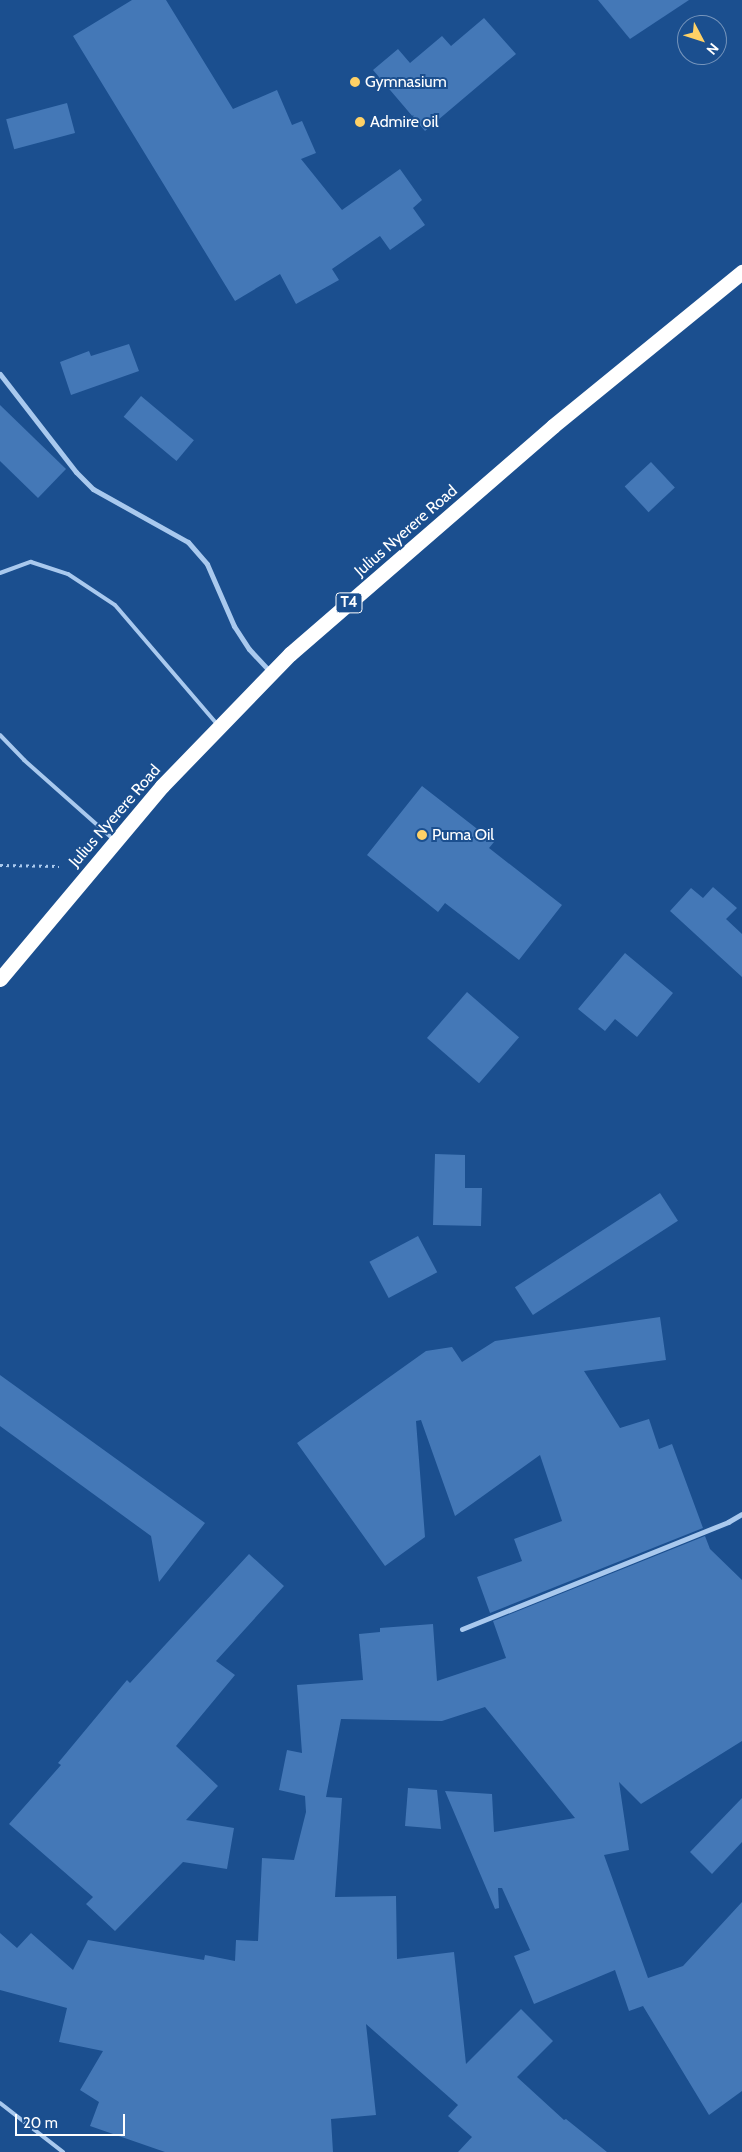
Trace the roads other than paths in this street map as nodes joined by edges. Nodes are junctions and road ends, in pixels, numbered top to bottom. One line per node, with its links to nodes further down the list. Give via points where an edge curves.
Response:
1 (742, 272): 4 (highway, Julius Nyerere Road / T4, via 552,426)
2 (0, 374): 4 (street, via 70,465 94,489 188,542 207,564 234,626 249,650)
3 (0, 573): 5 (lane, via 31,562 68,574 115,605)
4 (272, 673): 5 (highway, Julius Nyerere Road / T4)
5 (220, 726): 7 (highway, Julius Nyerere Road / T4, via 162,786)
6 (0, 735): 7 (lane)
7 (116, 842): 8 (highway, Julius Nyerere Road / T4)
8 (0, 979)
9 (742, 1514): 10 (street)
10 (462, 1629)
11 (0, 2103): 12 (lane)
12 (63, 2152)

